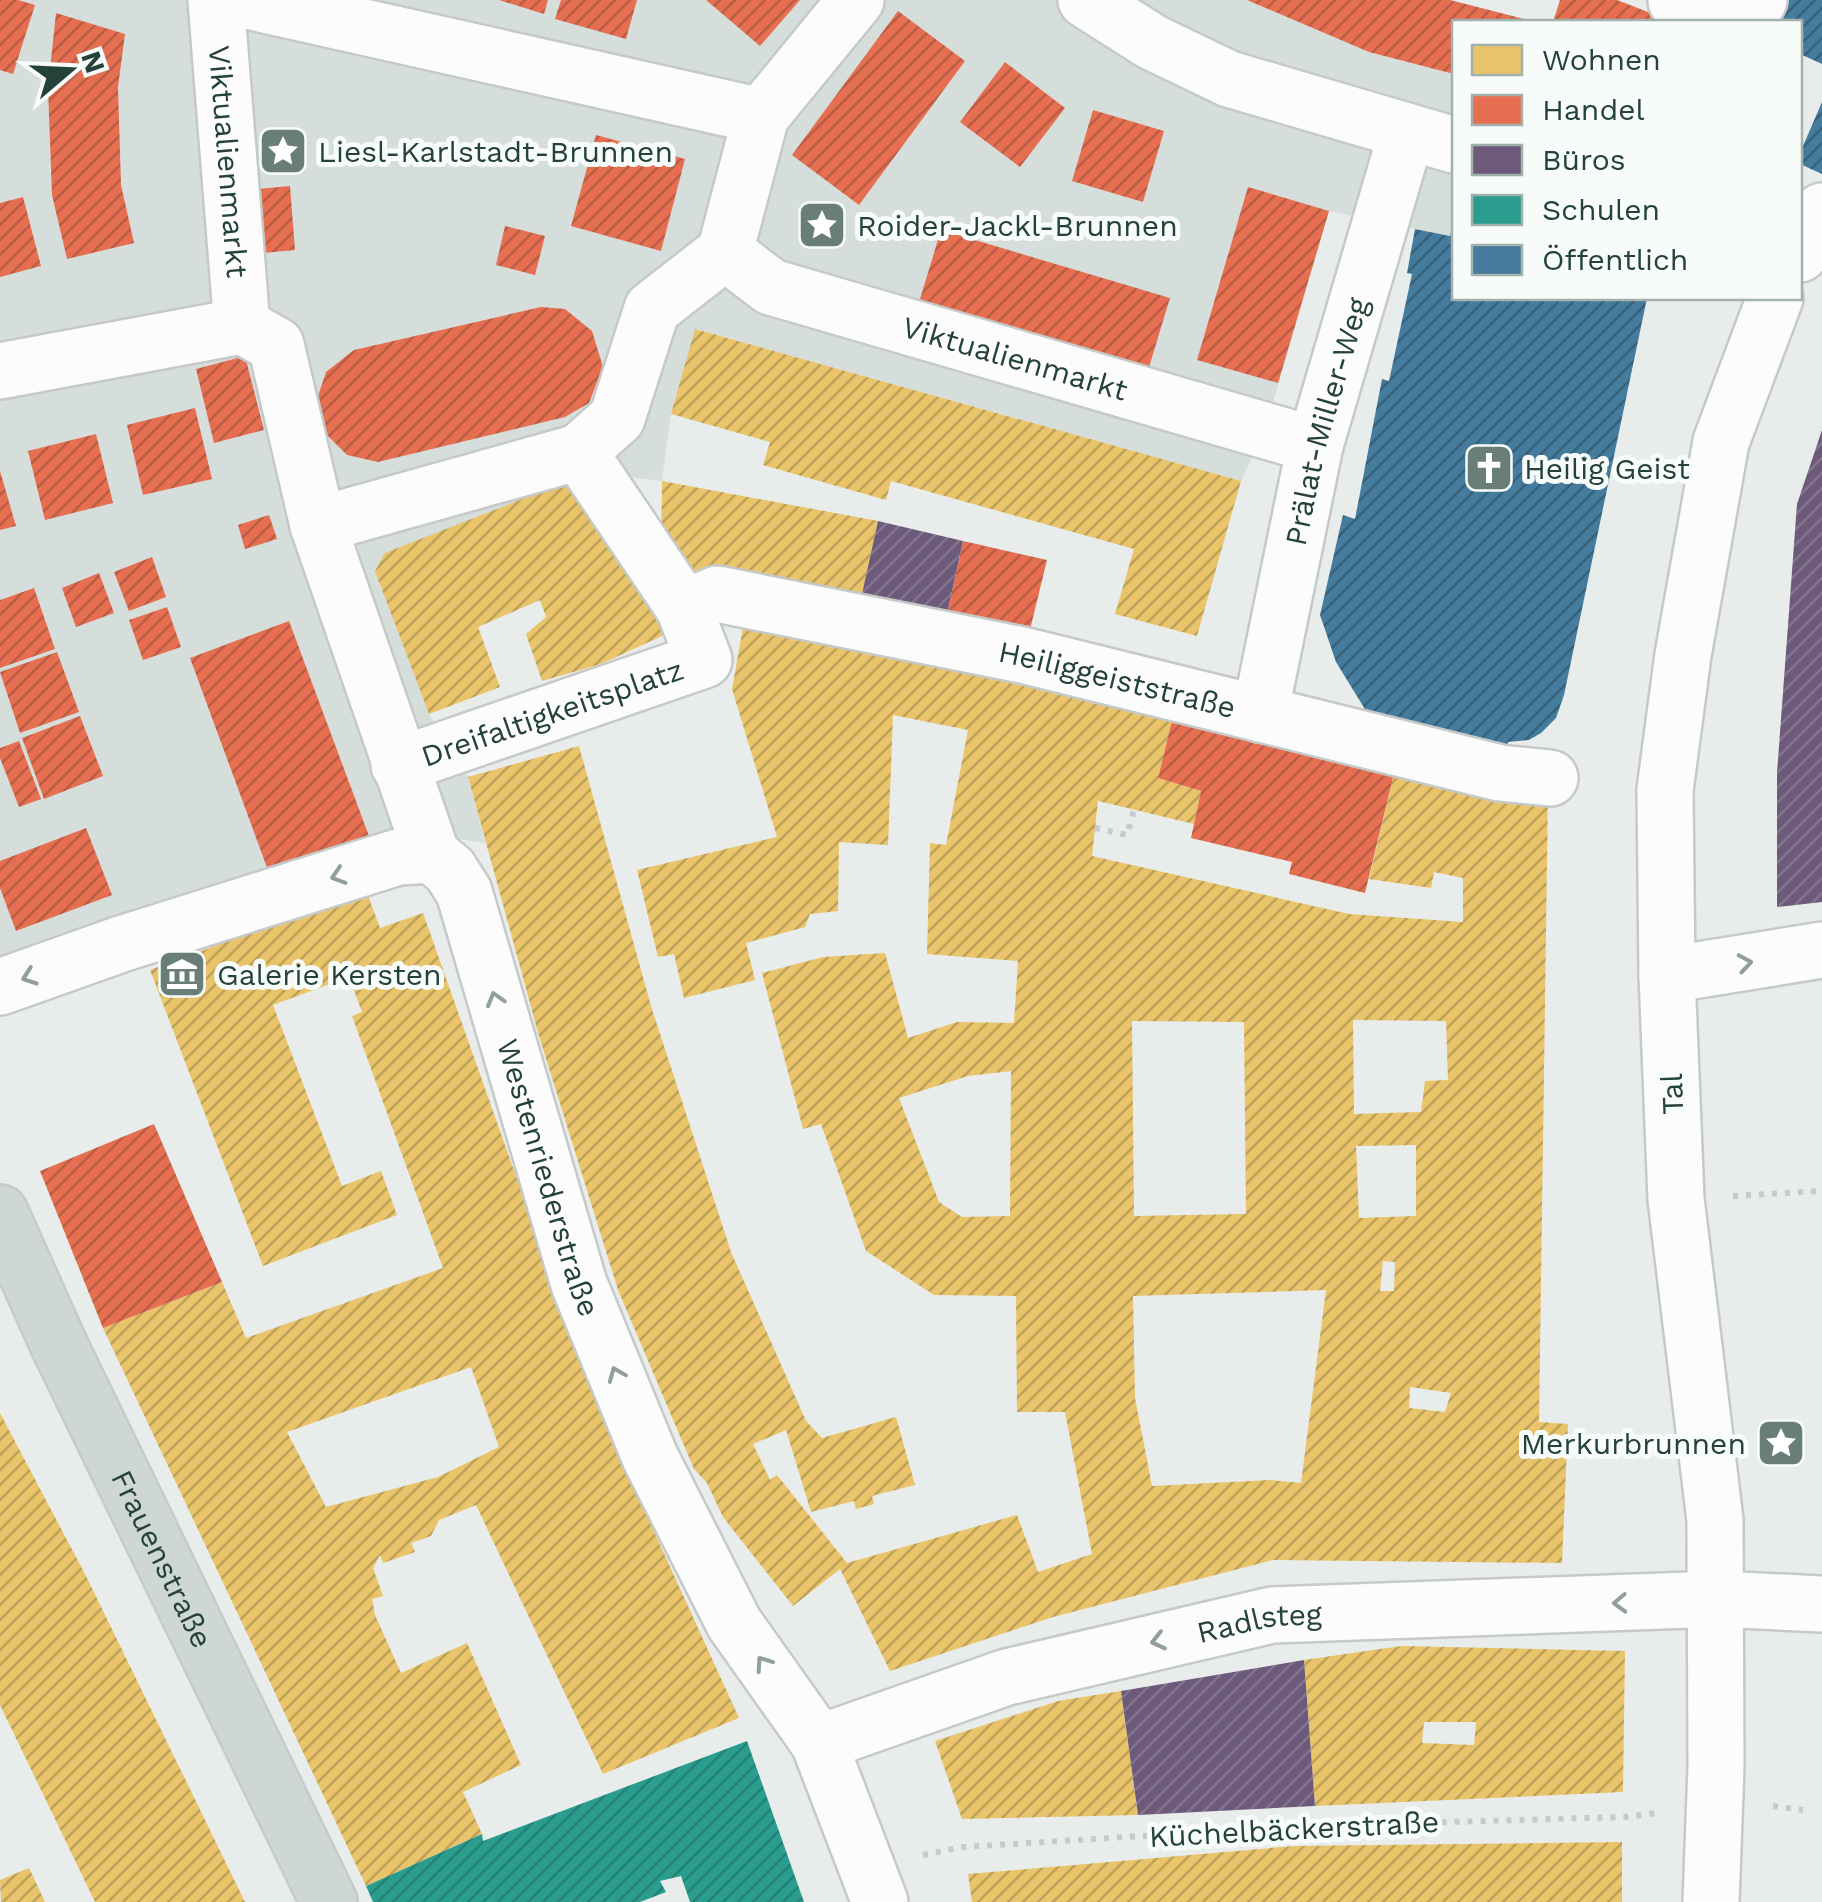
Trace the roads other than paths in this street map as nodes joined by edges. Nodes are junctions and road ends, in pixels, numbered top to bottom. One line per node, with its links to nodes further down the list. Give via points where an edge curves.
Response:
1 (216, 0): 11 (street, Viktualienmarkt)
2 (242, 0): 7 (street)
3 (856, 0): 7 (street)
4 (1086, 0): 8 (street, via 1152,42 1230,78)
5 (1676, 1): 6 (street)
6 (1714, 20)
7 (762, 116): 9 (street)
8 (1431, 138): 13 (street, Prälat-Miller-Weg)
9 (725, 252): 13 (street, Viktualienmarkt, via 771,287); 14 (street, via 652,308 617,418)
10 (1774, 300): 22 (street, Tal, via 1721,442 1683,655 1665,790)
11 (242, 326): 12 (street); 15 (street, via 276,345)
12 (0, 371)
13 (1315, 445): 17 (street, Prälat-Miller-Weg)
14 (579, 452): 15 (street); 16 (street, Dreifaltigkeitsplatz)
15 (318, 525): 18 (street)
16 (684, 608): 17 (street, Heiliggeiststraße, via 717,594 1022,655); 18 (street, Dreifaltigkeitsplatz, via 704,660)
17 (1260, 714): 19 (street, Heiliggeiststraße, via 1500,773)
18 (399, 765): 20 (street)
19 (1550, 778)
20 (432, 856): 23 (street, one-way to 23, via 398,856); 27 (street, Westenriederstraße, one-way to 20, via 734,1623 650,1457 579,1284 464,892)
21 (1822, 950): 22 (street, one-way to 21)
22 (1668, 975): 25 (street, Tal, via 1676,1199 1715,1520)
23 (0, 988)
24 (0, 1213): 28 (main road, Frauenstraße)
25 (1717, 1599): 26 (street, Radlsteg); 27 (street, Radlsteg, one-way to 27, via 1272,1615 1006,1677); 30 (street, Tal)
26 (1822, 1604)
27 (819, 1743): 29 (street, Westenriederstraße)
28 (329, 1902)
29 (880, 1902)
30 (1710, 1902)

